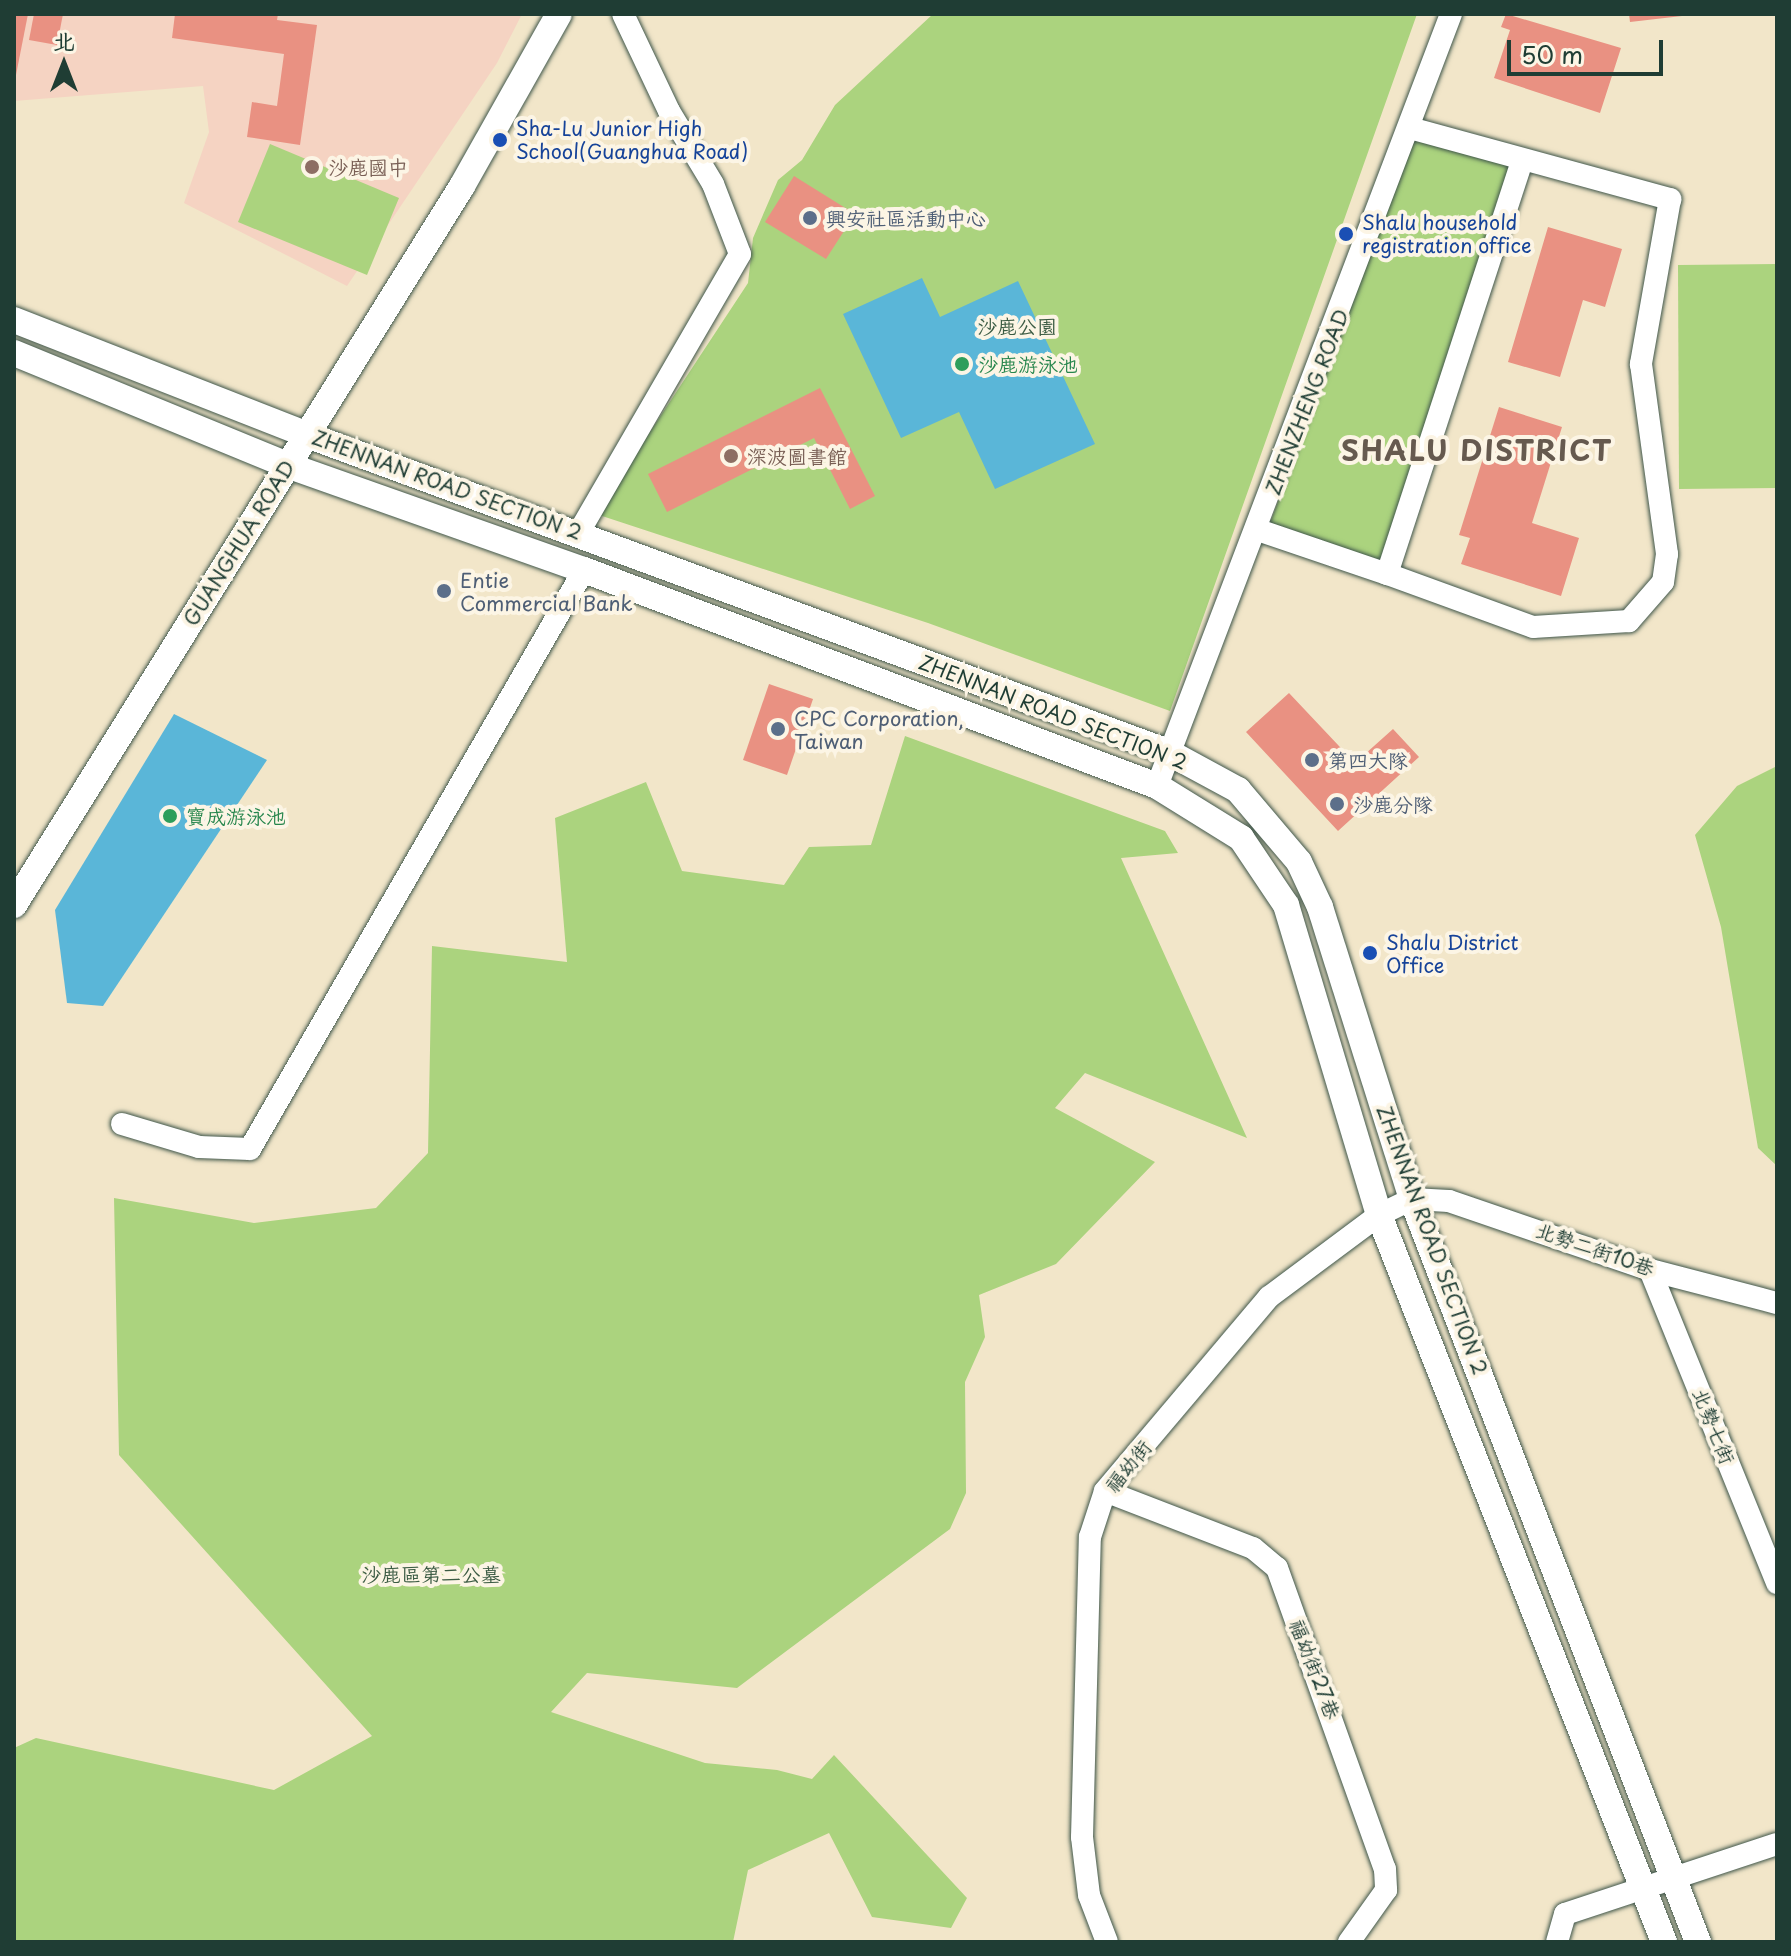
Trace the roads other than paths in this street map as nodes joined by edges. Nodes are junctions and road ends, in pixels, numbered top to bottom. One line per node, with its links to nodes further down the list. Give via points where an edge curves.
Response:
1 (559, 14): 8 (street, GUANGHUA ROAD, via 462,186)
2 (623, 14): 11 (street, via 669,111 713,184 740,254)
3 (1451, 14): 4 (street, ZHENZHENG ROAD)
4 (1410, 128): 5 (street); 10 (street, ZHENZHENG ROAD)
5 (1522, 160): 13 (street); 13 (street, via 1670,199 1641,364 1667,554 1663,582 1629,621 1533,627)
6 (14, 320): 8 (street, ZHENNAN ROAD SECTION 2)
7 (14, 353): 9 (street, ZHENNAN ROAD SECTION 2)
8 (307, 435): 9 (street, GUANGHUA ROAD); 11 (street, ZHENNAN ROAD SECTION 2)
9 (287, 465): 12 (street, ZHENNAN ROAD SECTION 2); 16 (street, GUANGHUA ROAD)
10 (1258, 530): 13 (street); 14 (street, ZHENZHENG ROAD)
11 (579, 532): 14 (street, ZHENNAN ROAD SECTION 2)
12 (584, 570): 15 (street, ZHENNAN ROAD SECTION 2); 17 (street, via 250,1149 199,1147)
13 (1387, 574)
14 (1168, 752): 15 (street, ZHENZHENG ROAD); 18 (street, ZHENNAN ROAD SECTION 2, via 1238,790 1299,862 1320,907)
15 (1157, 786): 19 (street, ZHENNAN ROAD SECTION 2, via 1241,838 1286,905)
16 (14, 905)
17 (122, 1124)
18 (1412, 1199): 19 (street, 福幼街); 20 (street, 北勢二街10巷, via 1449,1201); 25 (street, ZHENNAN ROAD SECTION 2)
19 (1379, 1215): 22 (street, 福幼街, via 1269,1297); 26 (street, ZHENNAN ROAD SECTION 2)
20 (1650, 1270): 21 (street, 北勢二街10巷); 23 (street, 北勢七街)
21 (1777, 1303)
22 (1105, 1491): 27 (street, 福幼街, via 1090,1537 1082,1837 1089,1895); 28 (street, 福幼街27巷, via 1253,1548 1277,1568 1385,1869 1386,1890)
23 (1777, 1583)
24 (1777, 1844): 25 (street)
25 (1674, 1879): 26 (street); 31 (street, ZHENNAN ROAD SECTION 2)
26 (1645, 1889): 29 (street, via 1565,1914); 30 (street, ZHENNAN ROAD SECTION 2)
27 (1107, 1942)
28 (1349, 1942)
29 (1557, 1942)
30 (1664, 1942)
31 (1698, 1942)

